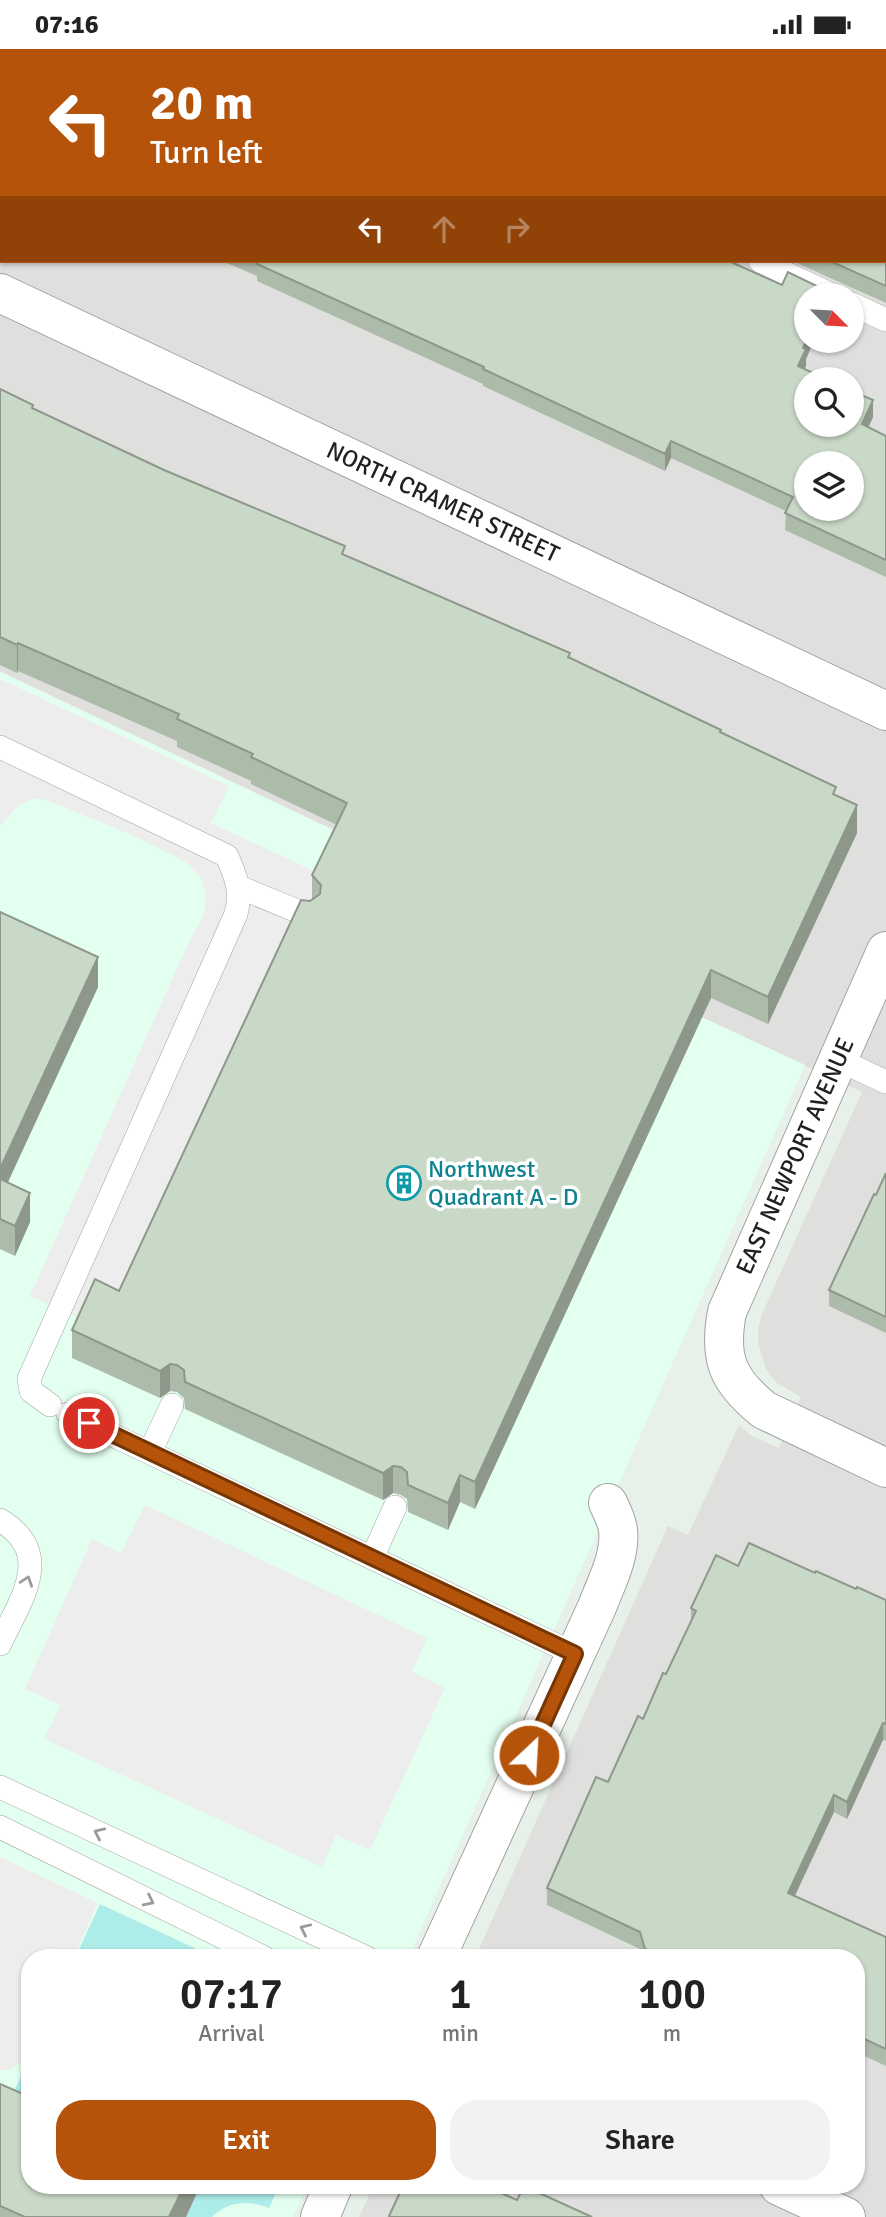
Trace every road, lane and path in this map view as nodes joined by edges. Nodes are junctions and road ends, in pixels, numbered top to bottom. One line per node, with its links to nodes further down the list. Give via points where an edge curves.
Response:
1 (764, 263): 2 (lane)
2 (807, 283)
3 (0, 293): 6 (street, NORTH CRAMER STREET)
4 (864, 310): 5 (lane)
5 (886, 320)
6 (886, 711)
7 (0, 747): 8 (lane, via 227,856)
8 (239, 887): 9 (lane); 14 (lane, via 236,914 29,1379 31,1391 59,1410)
9 (307, 915)
10 (886, 951): 11 (street, EAST NEWPORT AVENUE)
11 (837, 1059): 12 (lane); 15 (street, EAST NEWPORT AVENUE, via 727,1312 723,1332 726,1365 741,1390 764,1410)
12 (886, 1082)
13 (172, 1405): 14 (lane)
14 (149, 1452): 19 (lane)
15 (886, 1468)
16 (608, 1503): 21 (street, via 618,1527 614,1562)
17 (395, 1507): 19 (lane)
18 (0, 1520): 20 (lane, one-way to 18, via 31,1569 22,1538)
19 (372, 1558): 21 (lane)
20 (0, 1644)
21 (575, 1654): 26 (street)
22 (0, 1787): 25 (lane, one-way to 22)
23 (0, 1827): 24 (lane, one-way to 24)
24 (247, 1949)
25 (348, 1949)
26 (440, 1949)
27 (330, 2194): 29 (street)
28 (796, 2194): 30 (street)
29 (320, 2217)
30 (846, 2217)

